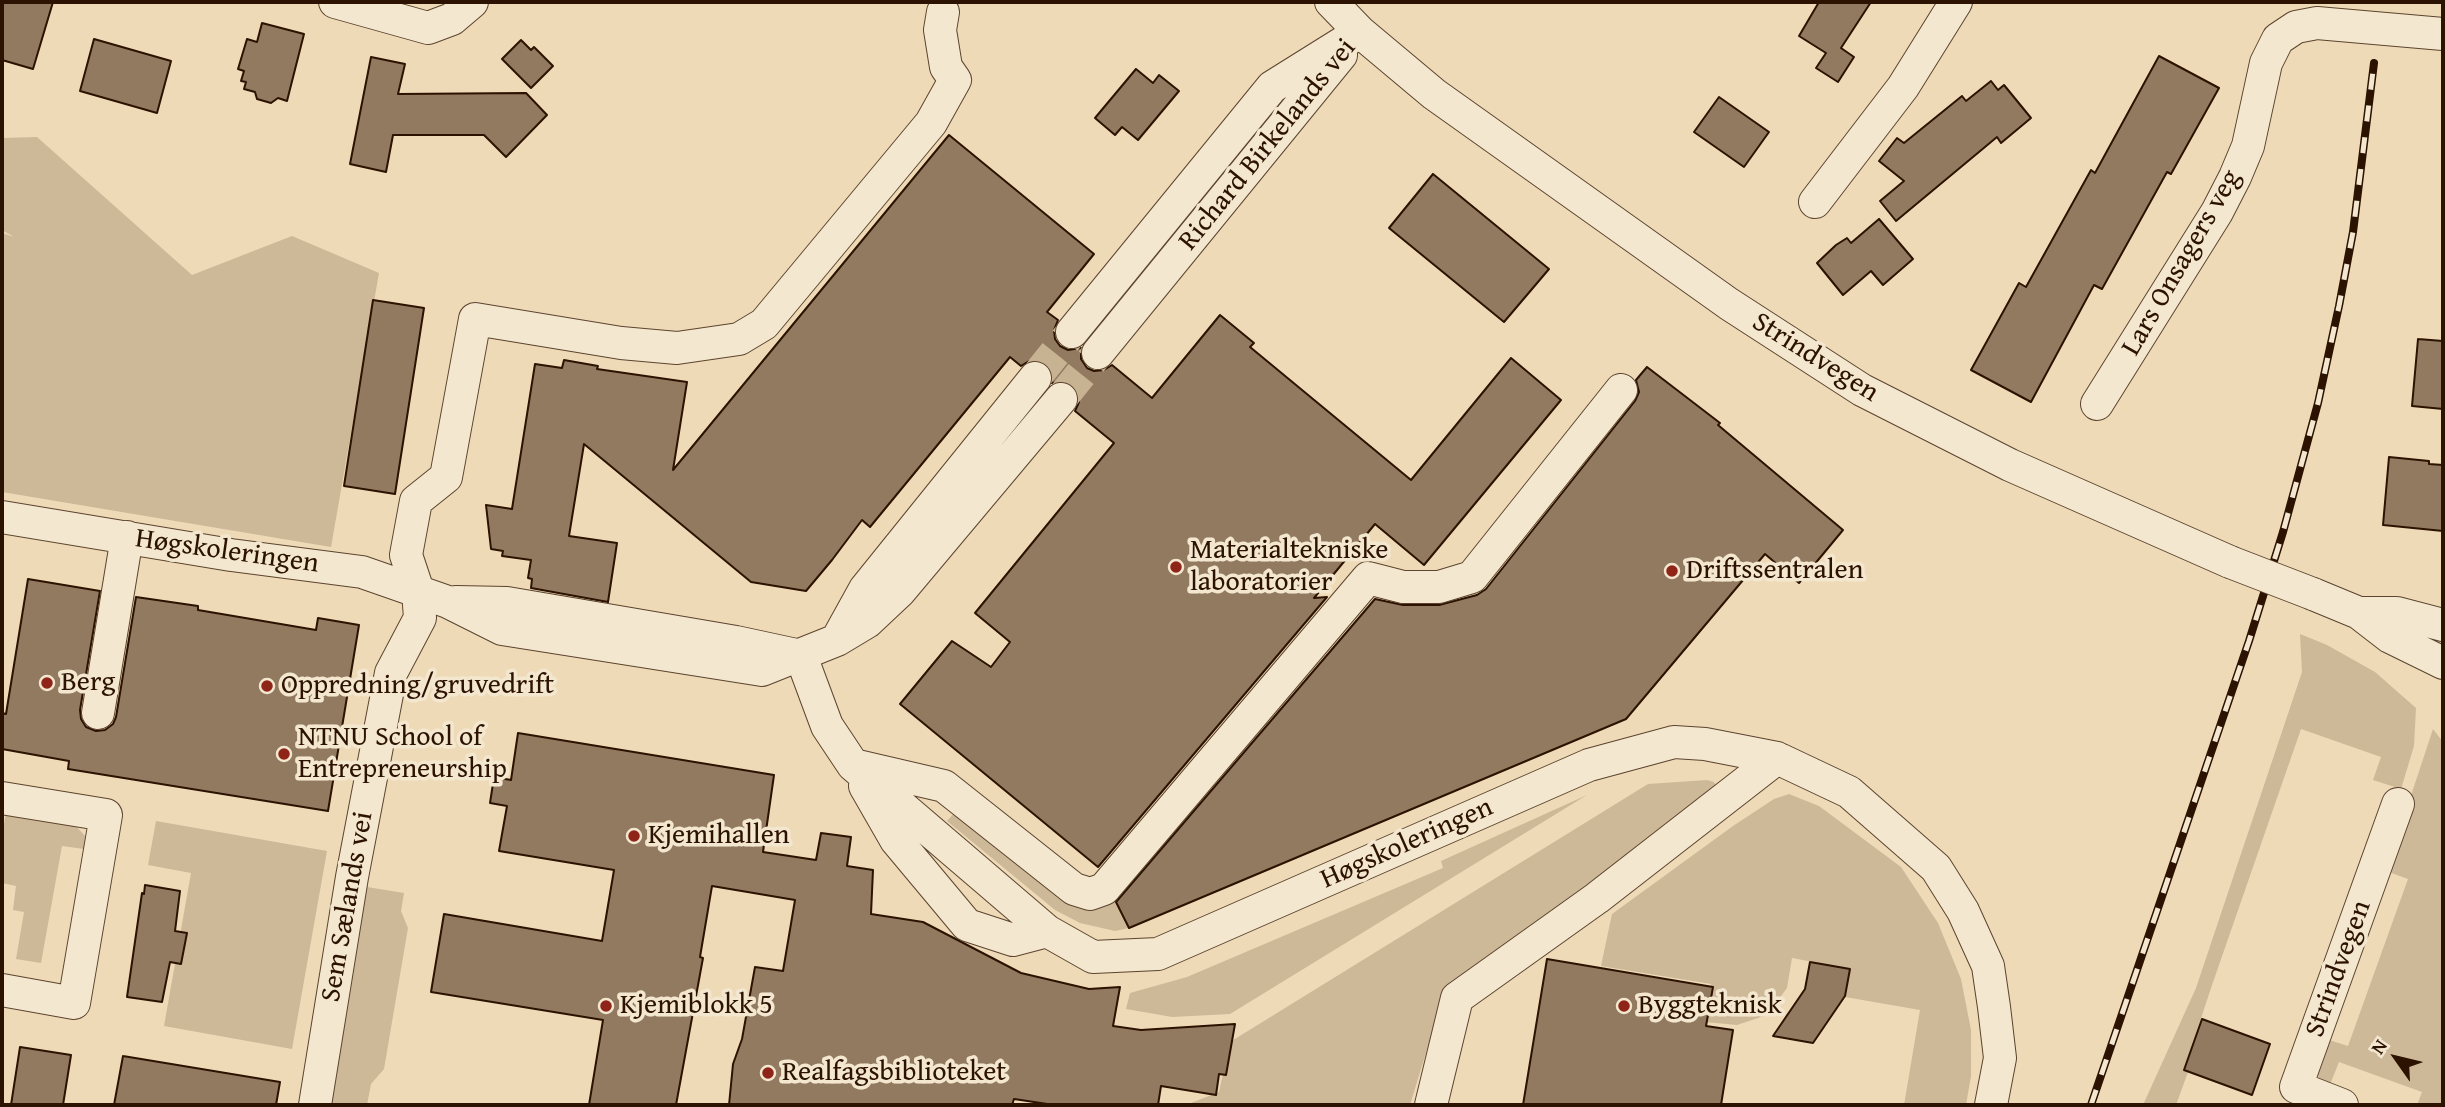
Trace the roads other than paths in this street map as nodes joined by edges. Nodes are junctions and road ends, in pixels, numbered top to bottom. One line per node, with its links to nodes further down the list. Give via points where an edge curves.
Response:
1 (335, 2): 2 (street, via 428,28 452,19)
2 (472, 2)
3 (1331, 2): 6 (street, Strindvegen)
4 (1956, 2): 8 (street, via 1903,87)
5 (943, 12): 17 (street, via 940,30 946,67 955,80 931,123 764,324 739,340 677,348 475,319 446,477 416,501 406,555)
6 (1360, 32): 9 (street, Richard Birkelands vei, via 1272,87); 10 (street, Richard Birkelands vei); 18 (street, Strindvegen, bridge, via 1434,94 1729,304 1862,390 2010,465)
7 (2443, 34): 14 (street, Lars Onsagers veg, via 2317,23 2297,27 2278,39 2266,64 2248,146 2235,177)
8 (1815, 202)
9 (1073, 332)
10 (1098, 353)
11 (1035, 378): 20 (street, via 865,589)
12 (1621, 390): 25 (street, via 1472,577 1439,587 1403,587 1368,578 1104,889 1090,894 1074,890 944,786)
13 (1061, 400): 20 (street, via 900,591 867,622)
14 (2098, 404)
15 (2, 517): 16 (street, Høgskoleringen)
16 (127, 537): 17 (street, Høgskoleringen, via 362,572); 23 (street)
17 (418, 591): 21 (street, Høgskoleringen, via 502,628 762,670); 30 (street, Sem Sælands vei, via 420,618 391,673)
18 (2359, 613): 19 (street, Strindvegen, via 2397,613); 22 (street, Strindvegen, via 2390,637)
19 (2443, 625)
20 (837, 640): 21 (street)
21 (801, 656): 25 (street, Høgskoleringen, via 827,726)
22 (2443, 663)
23 (98, 713)
24 (1777, 758): 28 (street, Høgskoleringen, via 1674,742 1589,765 1158,954 1093,957); 31 (street, via 1597,898 1457,998); 32 (street, Høgskoleringen, via 1849,792 1936,868 1963,911 1988,966 1994,1007 2000,1058)
25 (853, 765): 28 (street, Høgskoleringen); 28 (street, Høgskoleringen, via 896,840 967,925 1013,940)
26 (2, 797): 29 (street, via 106,815 74,1003)
27 (2398, 804): 33 (street, Strindvegen, via 2296,1087)
28 (1047, 930)
29 (2, 990)
30 (315, 1105)
31 (1431, 1105)
32 (1991, 1105)
33 (2342, 1105)

